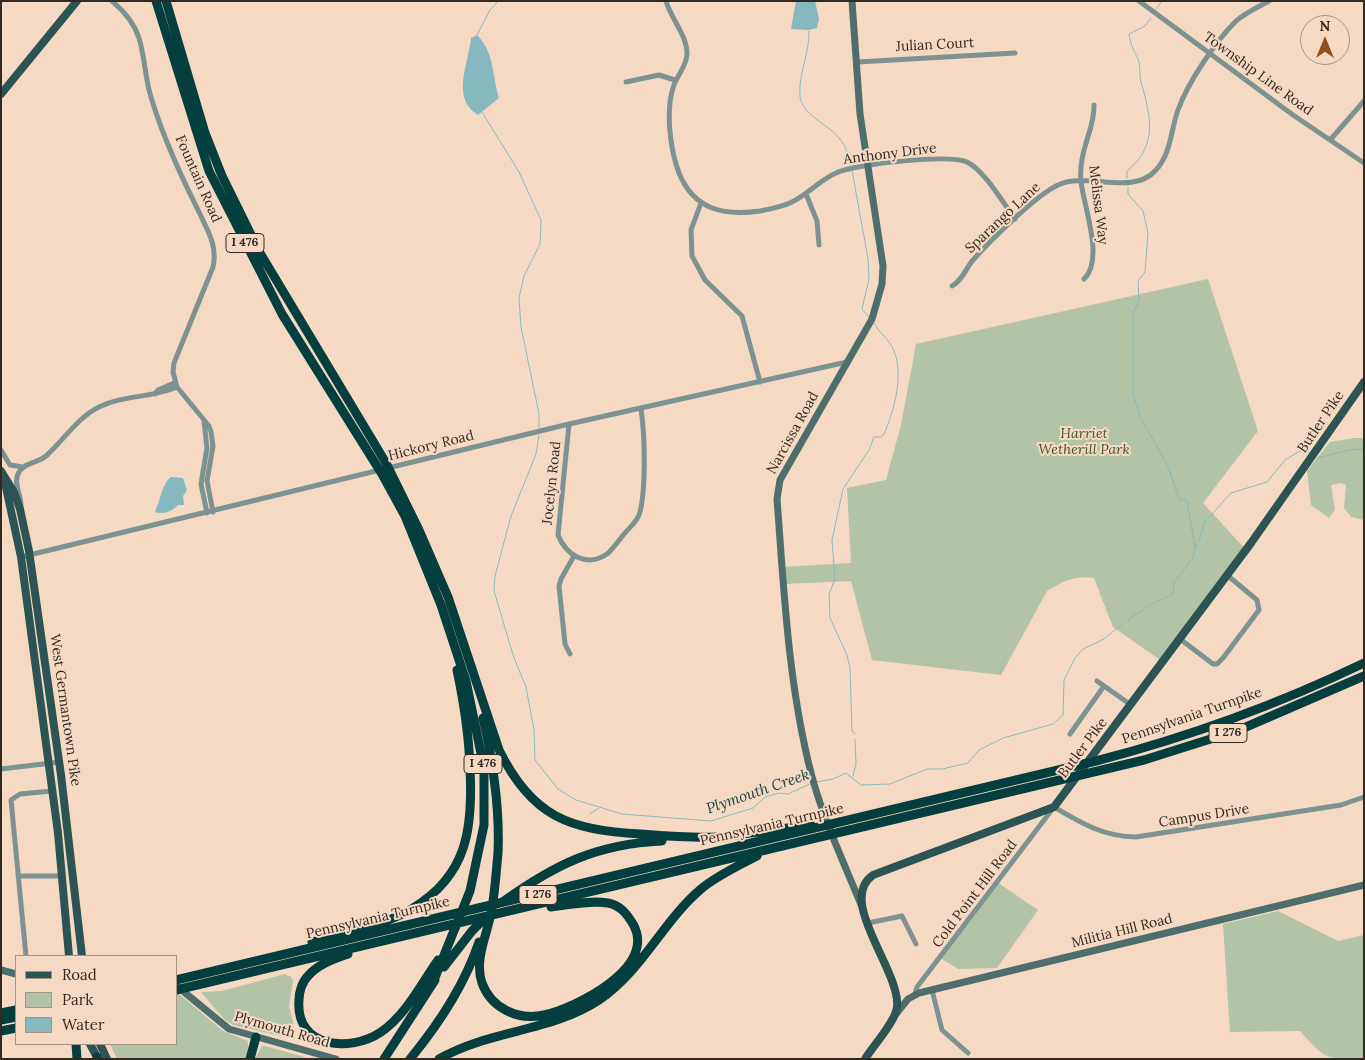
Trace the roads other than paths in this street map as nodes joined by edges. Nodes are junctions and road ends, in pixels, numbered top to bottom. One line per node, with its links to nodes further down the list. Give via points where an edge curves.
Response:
1 (77, 1): 14 (main road)
2 (112, 1): 30 (street, Fountain Road, via 131,21 139,38 158,117 188,191 211,236 215,252 213,268 174,363)
3 (156, 1): 35 (highway, I 476, via 209,171 282,314)
4 (166, 1): 35 (highway, I 476, via 205,133 226,184 282,293)
5 (666, 1): 12 (street, Anthony Drive, via 686,48 685,62)
6 (852, 1): 11 (street, Narcissa Road)
7 (1139, 1): 10 (street, Township Line Road)
8 (1269, 1): 10 (street, Sparango Lane, via 1236,22)
9 (1015, 53): 11 (street, Julian Court)
10 (1211, 54): 17 (street, Township Line Road); 20 (street, Sparango Lane, via 1181,102 1164,158 1156,171 1135,182)
11 (858, 62): 19 (street, Narcissa Road)
12 (676, 80): 13 (street, via 658,75); 22 (street, Anthony Drive, via 668,111 677,166 687,189)
13 (626, 82)
14 (1, 94)
15 (1364, 100): 17 (street)
16 (1094, 105): 20 (street, Melissa Way, via 1082,153)
17 (1331, 139): 18 (street, Township Line Road)
18 (1364, 163)
19 (867, 166): 21 (street, Anthony Drive, via 837,172); 23 (street, Anthony Drive, via 947,158 965,161 979,170); 27 (street, Narcissa Road, via 883,276 872,320)
20 (1081, 181): 23 (street, Sparango Lane, via 1058,185); 25 (street, Melissa Way, via 1093,253 1090,270)
21 (806, 194): 22 (street, Anthony Drive, via 782,206 742,214 726,213); 24 (street, via 817,220)
22 (701, 203): 28 (street, via 691,230 692,256 705,280 742,316)
23 (1015, 219): 26 (street, Sparango Lane)
24 (819, 245)
25 (1084, 279)
26 (952, 286)
27 (848, 362): 28 (street, Hickory Road); 69 (street, Narcissa Road, via 780,480 777,493 790,660 814,782)
28 (760, 382): 31 (street, Hickory Road)
29 (1364, 382): 45 (main road, Butler Pike)
30 (176, 385): 32 (street); 36 (street, via 155,394 99,407 68,431 45,456)
31 (641, 409): 33 (street, Hickory Road); 43 (street, via 644,440 641,506 637,518 607,554 592,559)
32 (204, 421): 39 (street, via 212,438 207,476); 41 (street, via 206,448 201,484)
33 (569, 424): 39 (street, Hickory Road); 43 (street, Jocelyn Road, via 558,529 563,546)
34 (1, 450): 36 (street, via 10,465)
35 (381, 464): 38 (highway, I 476)
36 (23, 467): 40 (street, via 16,476 22,501)
37 (2, 472): 40 (main road, West Germantown Pike); 44 (main road, West Germantown Pike)
38 (386, 473): 46 (highway, I 476); 51 (highway, I 476, via 437,568)
39 (213, 512): 41 (street, Hickory Road)
40 (21, 513): 42 (main road, West Germantown Pike)
41 (207, 513): 42 (street, Hickory Road)
42 (30, 556): 44 (street, Hickory Road); 56 (main road, West Germantown Pike)
43 (574, 556): 48 (street, via 559,586 565,644)
44 (21, 557): 57 (main road, West Germantown Pike)
45 (1227, 575): 47 (main road, Butler Pike); 47 (street, via 1257,600 1259,610 1216,664)
46 (441, 605): 72 (highway, I 476, via 466,682 484,768 484,824 470,892); 78 (highway, via 460,680 469,746 472,812 470,832 459,861 433,894 412,909)
47 (1180, 639): 54 (main road, Butler Pike)
48 (570, 654)
49 (1364, 663): 62 (highway, Pennsylvania Turnpike / I 276, via 1311,689 1165,743)
50 (1364, 676): 62 (highway, Pennsylvania Turnpike / I 276, via 1239,730 1144,760)
51 (474, 678): 63 (highway, via 499,750 511,773 530,796 550,812 572,824 595,830); 74 (highway, I 476, via 490,750 499,826 492,912)
52 (1098, 681): 53 (street)
53 (1104, 686): 54 (street); 55 (street)
54 (1131, 705): 61 (main road, Butler Pike)
55 (1070, 734)
56 (60, 762): 57 (street); 77 (main road, West Germantown Pike)
57 (47, 763): 58 (street); 59 (main road, West Germantown Pike)
58 (1, 769)
59 (52, 791): 65 (street, via 20,794 11,800); 66 (main road, West Germantown Pike)
60 (1364, 797): 61 (street, Campus Drive, via 1341,805 1136,838 1108,835)
61 (1054, 807): 69 (main road, via 873,875 862,890); 85 (street, Cold Point Hill Road, via 917,987)
62 (829, 827): 63 (highway); 64 (highway, Pennsylvania Turnpike / I 276); 78 (highway, Pennsylvania Turnpike / I 276)
63 (717, 837): 82 (highway, via 614,845 540,875 498,905 462,942)
64 (772, 849): 68 (highway, Pennsylvania Turnpike / I 276); 105 (highway, via 720,875 700,889 625,977 599,1000 569,1016 472,1043)
65 (18, 876): 66 (street); 75 (street)
66 (62, 876): 76 (main road, West Germantown Pike)
67 (1364, 885): 83 (street, Militia Hill Road)
68 (515, 910): 71 (highway, Pennsylvania Turnpike / I 276); 74 (highway, via 592,902 615,905 636,928 635,950 629,964 594,996 561,1011 529,1016 506,1011 488,995 480,977)
69 (863, 910): 70 (main road)
70 (868, 923): 73 (street, via 902,916); 88 (main road, via 895,987 898,1002)
71 (377, 942): 72 (highway, via 322,965 303,982 300,1016 306,1028 318,1038 328,1043 346,1044 379,1033 404,1009); 84 (highway, Pennsylvania Turnpike / I 276)
72 (451, 942): 82 (highway, I 476)
73 (916, 944)
74 (478, 954): 99 (highway)
75 (26, 955)
76 (70, 955)
77 (82, 955)
78 (251, 962): 81 (highway, Pennsylvania Turnpike / I 276)
79 (1, 970): 80 (street)
80 (15, 974)
81 (178, 980)
82 (432, 984): 98 (highway, I 476)
83 (932, 990): 85 (street, Militia Hill Road); 97 (street, via 942,1030)
84 (180, 991): 93 (street, Plymouth Road, via 223,1025)
85 (915, 994): 88 (street)
86 (15, 1010): 87 (highway)
87 (1, 1013)
88 (895, 1015): 106 (main road)
89 (15, 1017): 90 (highway)
90 (1, 1020)
91 (15, 1028): 92 (highway)
92 (1, 1031)
93 (256, 1038): 103 (highway); 104 (street, Plymouth Road)
94 (76, 1045): 101 (highway)
95 (90, 1045): 100 (main road)
96 (100, 1045): 102 (main road)
97 (968, 1053)
98 (386, 1057)
99 (411, 1057)
100 (97, 1058)
101 (77, 1059)
102 (107, 1059)
103 (250, 1059)
104 (336, 1059)
105 (439, 1059)
106 (864, 1059)

